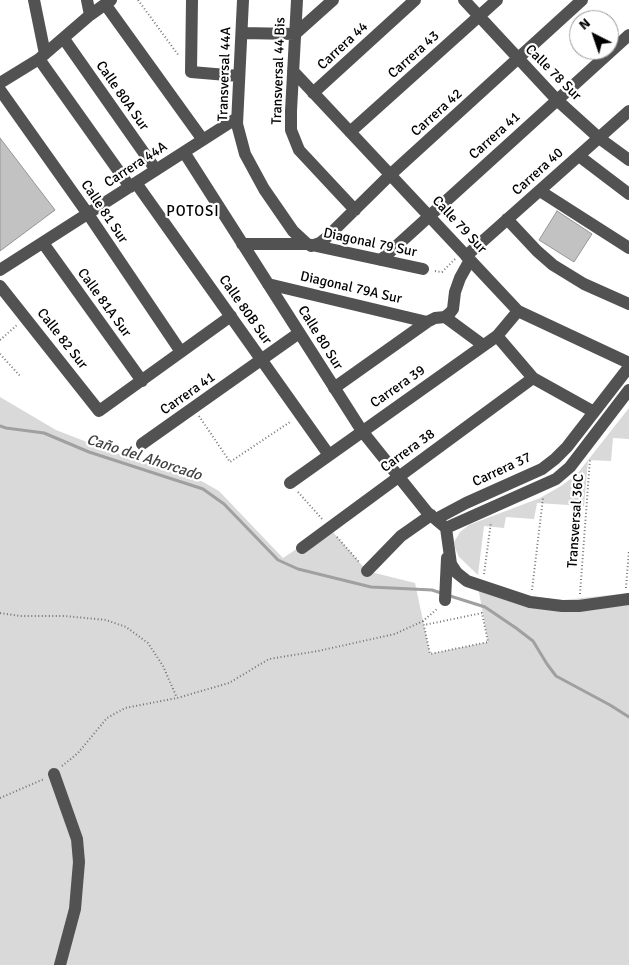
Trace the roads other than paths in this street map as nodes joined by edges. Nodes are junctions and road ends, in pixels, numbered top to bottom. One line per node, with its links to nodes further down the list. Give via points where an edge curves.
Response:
1 (34, 0): 18 (street)
2 (88, 0): 12 (street)
3 (192, 0): 21 (street, via 191,72)
4 (243, 0): 14 (street, Transversal 44A)
5 (296, 0): 15 (street, Transversal 44 Bis)
6 (333, 0): 15 (street)
7 (415, 0): 24 (street, Carrera 44)
8 (464, 0): 13 (street, Calle 78 Sur)
9 (497, 0): 13 (street, Carrera 43)
10 (582, 0): 19 (street, Carrera 42)
11 (108, 2): 12 (street); 30 (street)
12 (90, 15): 17 (street)
13 (479, 16): 19 (street, Calle 78 Sur); 28 (street, Carrera 43)
14 (242, 33): 15 (street); 21 (street, Transversal 44A)
15 (295, 34): 20 (street, Transversal 44 Bis)
16 (629, 34): 25 (street, Carrera 41)
17 (64, 39): 18 (street); 34 (street, Calle 80A Sur)
18 (42, 57): 22 (street); 36 (street, Calle 80B Sur)
19 (518, 59): 25 (street, Calle 78 Sur); 35 (street, Carrera 42)
20 (293, 72): 24 (street, Calle 79 Sur); 39 (street, Transversal 44 Bis, via 291,130 299,150)
21 (239, 76): 27 (street, Transversal 44A)
22 (0, 83)
23 (0, 90): 40 (street, Calle 81 Sur)
24 (313, 93): 28 (street, Calle 79 Sur)
25 (557, 100): 29 (street, Calle 78 Sur); 41 (street, Carrera 41)
26 (629, 111): 29 (street, Carrera 40)
27 (237, 118): 30 (street, Carrera 44A); 45 (street, Transversal 44A, via 241,144 255,173 293,231)
28 (350, 132): 35 (street, Calle 79 Sur)
29 (599, 138): 32 (street, Carrera 40); 33 (street, Calle 78 Sur)
30 (203, 140): 31 (street, Carrera 44A)
31 (184, 152): 34 (street, Carrera 44A); 44 (street, Calle 80 Sur)
32 (579, 156): 37 (street, Carrera 40); 38 (street)
33 (629, 160)
34 (156, 170): 36 (street, Carrera 44A)
35 (390, 175): 39 (street, Carrera 42); 41 (street, Calle 79 Sur)
36 (133, 185): 40 (street, Carrera 44A); 55 (street, Calle 80B Sur)
37 (540, 191): 42 (street, Carrera 40); 46 (street)
38 (629, 194)
39 (355, 210): 45 (street, Carrera 42, via 326,239)
40 (88, 214): 43 (street, Carrera 44A); 61 (street, Calle 81 Sur)
41 (430, 216): 47 (street, Calle 79 Sur); 48 (street, Carrera 41)
42 (508, 219): 47 (street, Carrera 40); 53 (street, via 554,265 584,284)
43 (43, 243): 50 (street, Carrera 44A); 65 (street, Calle 81A Sur)
44 (242, 244): 45 (street, Diagonal 79 Sur); 51 (street, Calle 80 Sur)
45 (309, 245): 48 (street, Diagonal 79 Sur)
46 (629, 248)
47 (466, 255): 54 (street, Calle 79 Sur); 56 (street, Carrera 40, via 453,309)
48 (381, 260): 49 (street, Diagonal 79 Sur)
49 (423, 269)
50 (0, 270)
51 (268, 284): 57 (street, Diagonal 79A Sur); 58 (street, Calle 80 Sur)
52 (0, 286): 65 (street, Calle 82 Sur, via 100,411)
53 (629, 304)
54 (518, 311): 59 (street, Carrera 39); 63 (street, Calle 79 Sur)
55 (231, 316): 61 (street); 62 (street, Calle 80B Sur)
56 (445, 317): 57 (street); 60 (street)
57 (427, 322): 66 (street)
58 (300, 333): 62 (street, Carrera 41); 66 (street, Calle 80 Sur)
59 (497, 336): 60 (street, Carrera 39); 64 (street)
60 (483, 346): 69 (street, Carrera 39)
61 (181, 352): 65 (street)
62 (262, 360): 70 (street, Carrera 41); 71 (street, Calle 80B Sur)
63 (629, 365): 68 (street, Carrera 37)
64 (533, 378): 68 (street); 72 (street, Carrera 38)
65 (142, 381)
66 (334, 388): 69 (street, Calle 80 Sur)
67 (629, 390): 75 (street, via 570,467 556,479)
68 (594, 412): 74 (street, Carrera 37, via 567,447 542,469)
69 (362, 431): 71 (street, Carrera 39); 72 (street, Calle 80 Sur)
70 (142, 444)
71 (329, 455): 73 (street, Carrera 39)
72 (399, 477): 74 (street, Calle 80 Sur); 77 (street, Carrera 38)
73 (290, 483)
74 (434, 517): 75 (street, Calle 80 Sur); 78 (street, Carrera 37, via 401,536)
75 (446, 528): 76 (street)
76 (448, 547): 79 (street); 80 (street, via 450,564 467,581 530,602 579,606)
77 (302, 548)
78 (367, 571)
79 (445, 600)
80 (627, 600)
81 (54, 774): 82 (street, via 77,839 79,862 75,909)
82 (60, 965)

